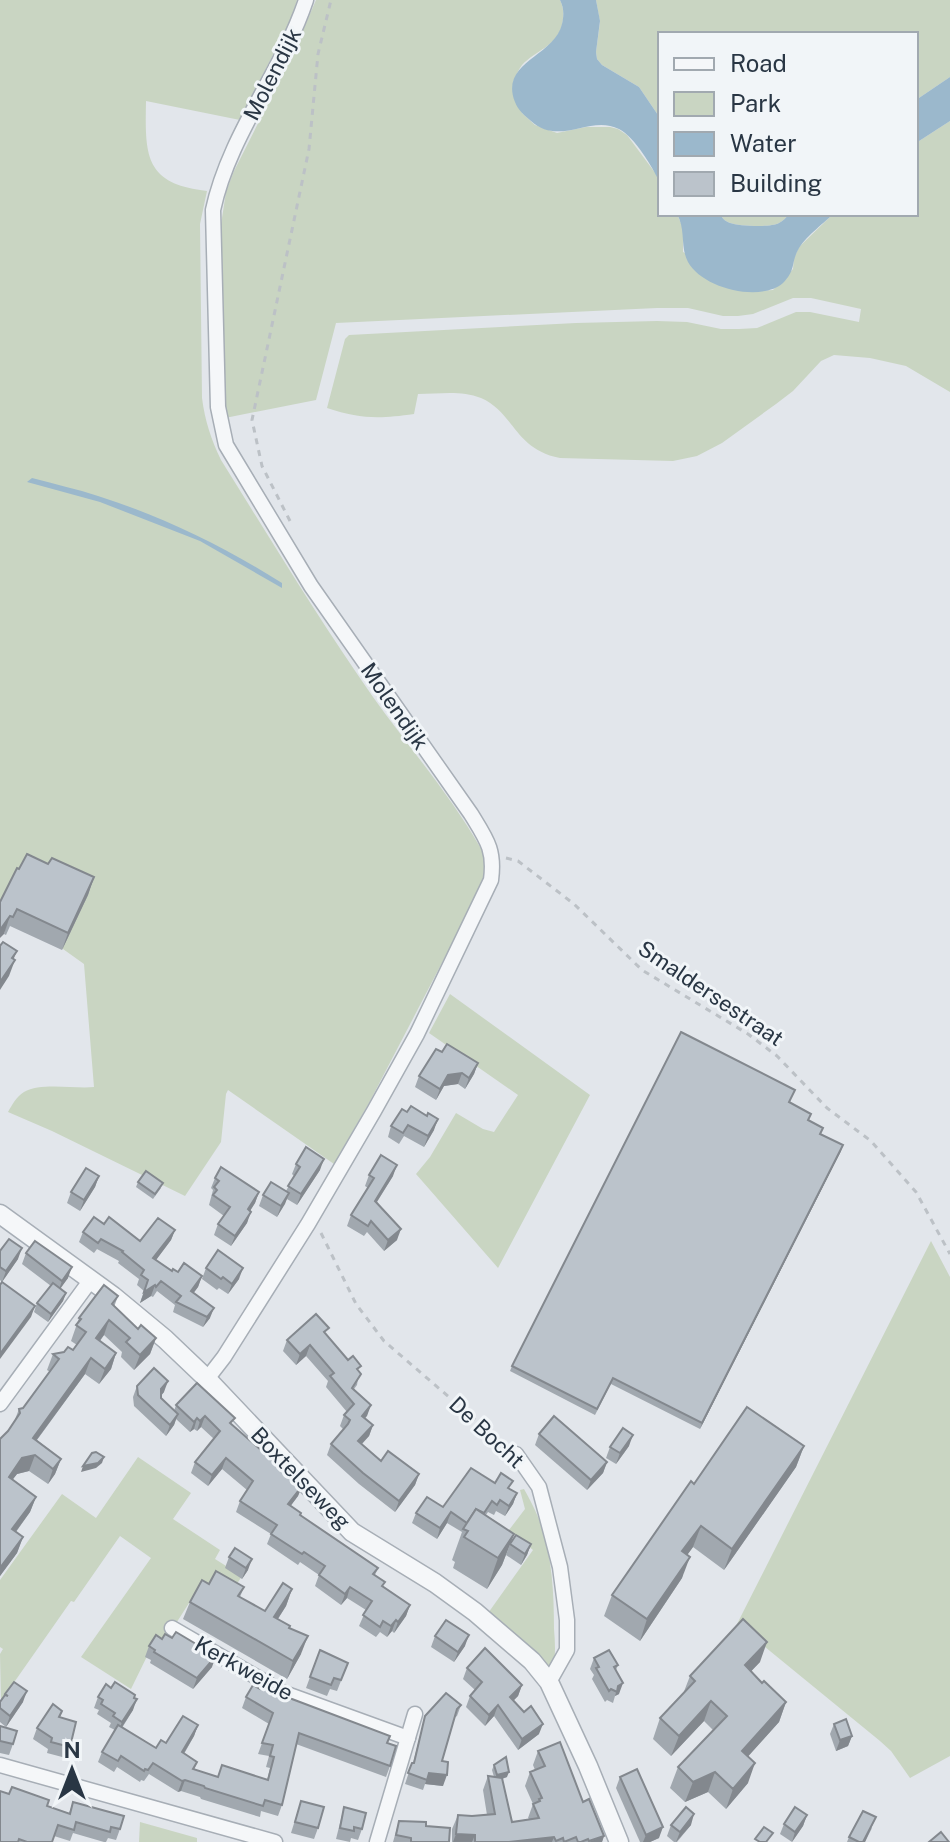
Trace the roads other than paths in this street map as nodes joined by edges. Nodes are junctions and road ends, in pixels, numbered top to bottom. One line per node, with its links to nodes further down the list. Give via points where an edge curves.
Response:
1 (306, 0): 4 (street, Molendijk, via 236,145 213,210 218,407 226,445 311,586 471,814 493,857 491,880 417,1034 308,1224)
2 (0, 1214): 3 (street, Boxtelseweg)
3 (90, 1281): 4 (street, Boxtelseweg); 5 (street)
4 (207, 1379): 8 (street, Boxtelseweg, via 352,1532 475,1612)
5 (0, 1404)
6 (516, 1454): 8 (street, De Bocht, via 539,1487 560,1567 567,1650)
7 (172, 1628): 10 (street, Kerkweide, via 284,1693)
8 (549, 1682): 14 (street, Boxtelseweg)
9 (415, 1714): 10 (street)
10 (408, 1738): 13 (street)
11 (0, 1765): 12 (street)
12 (275, 1842)
13 (377, 1842)
14 (619, 1842)

